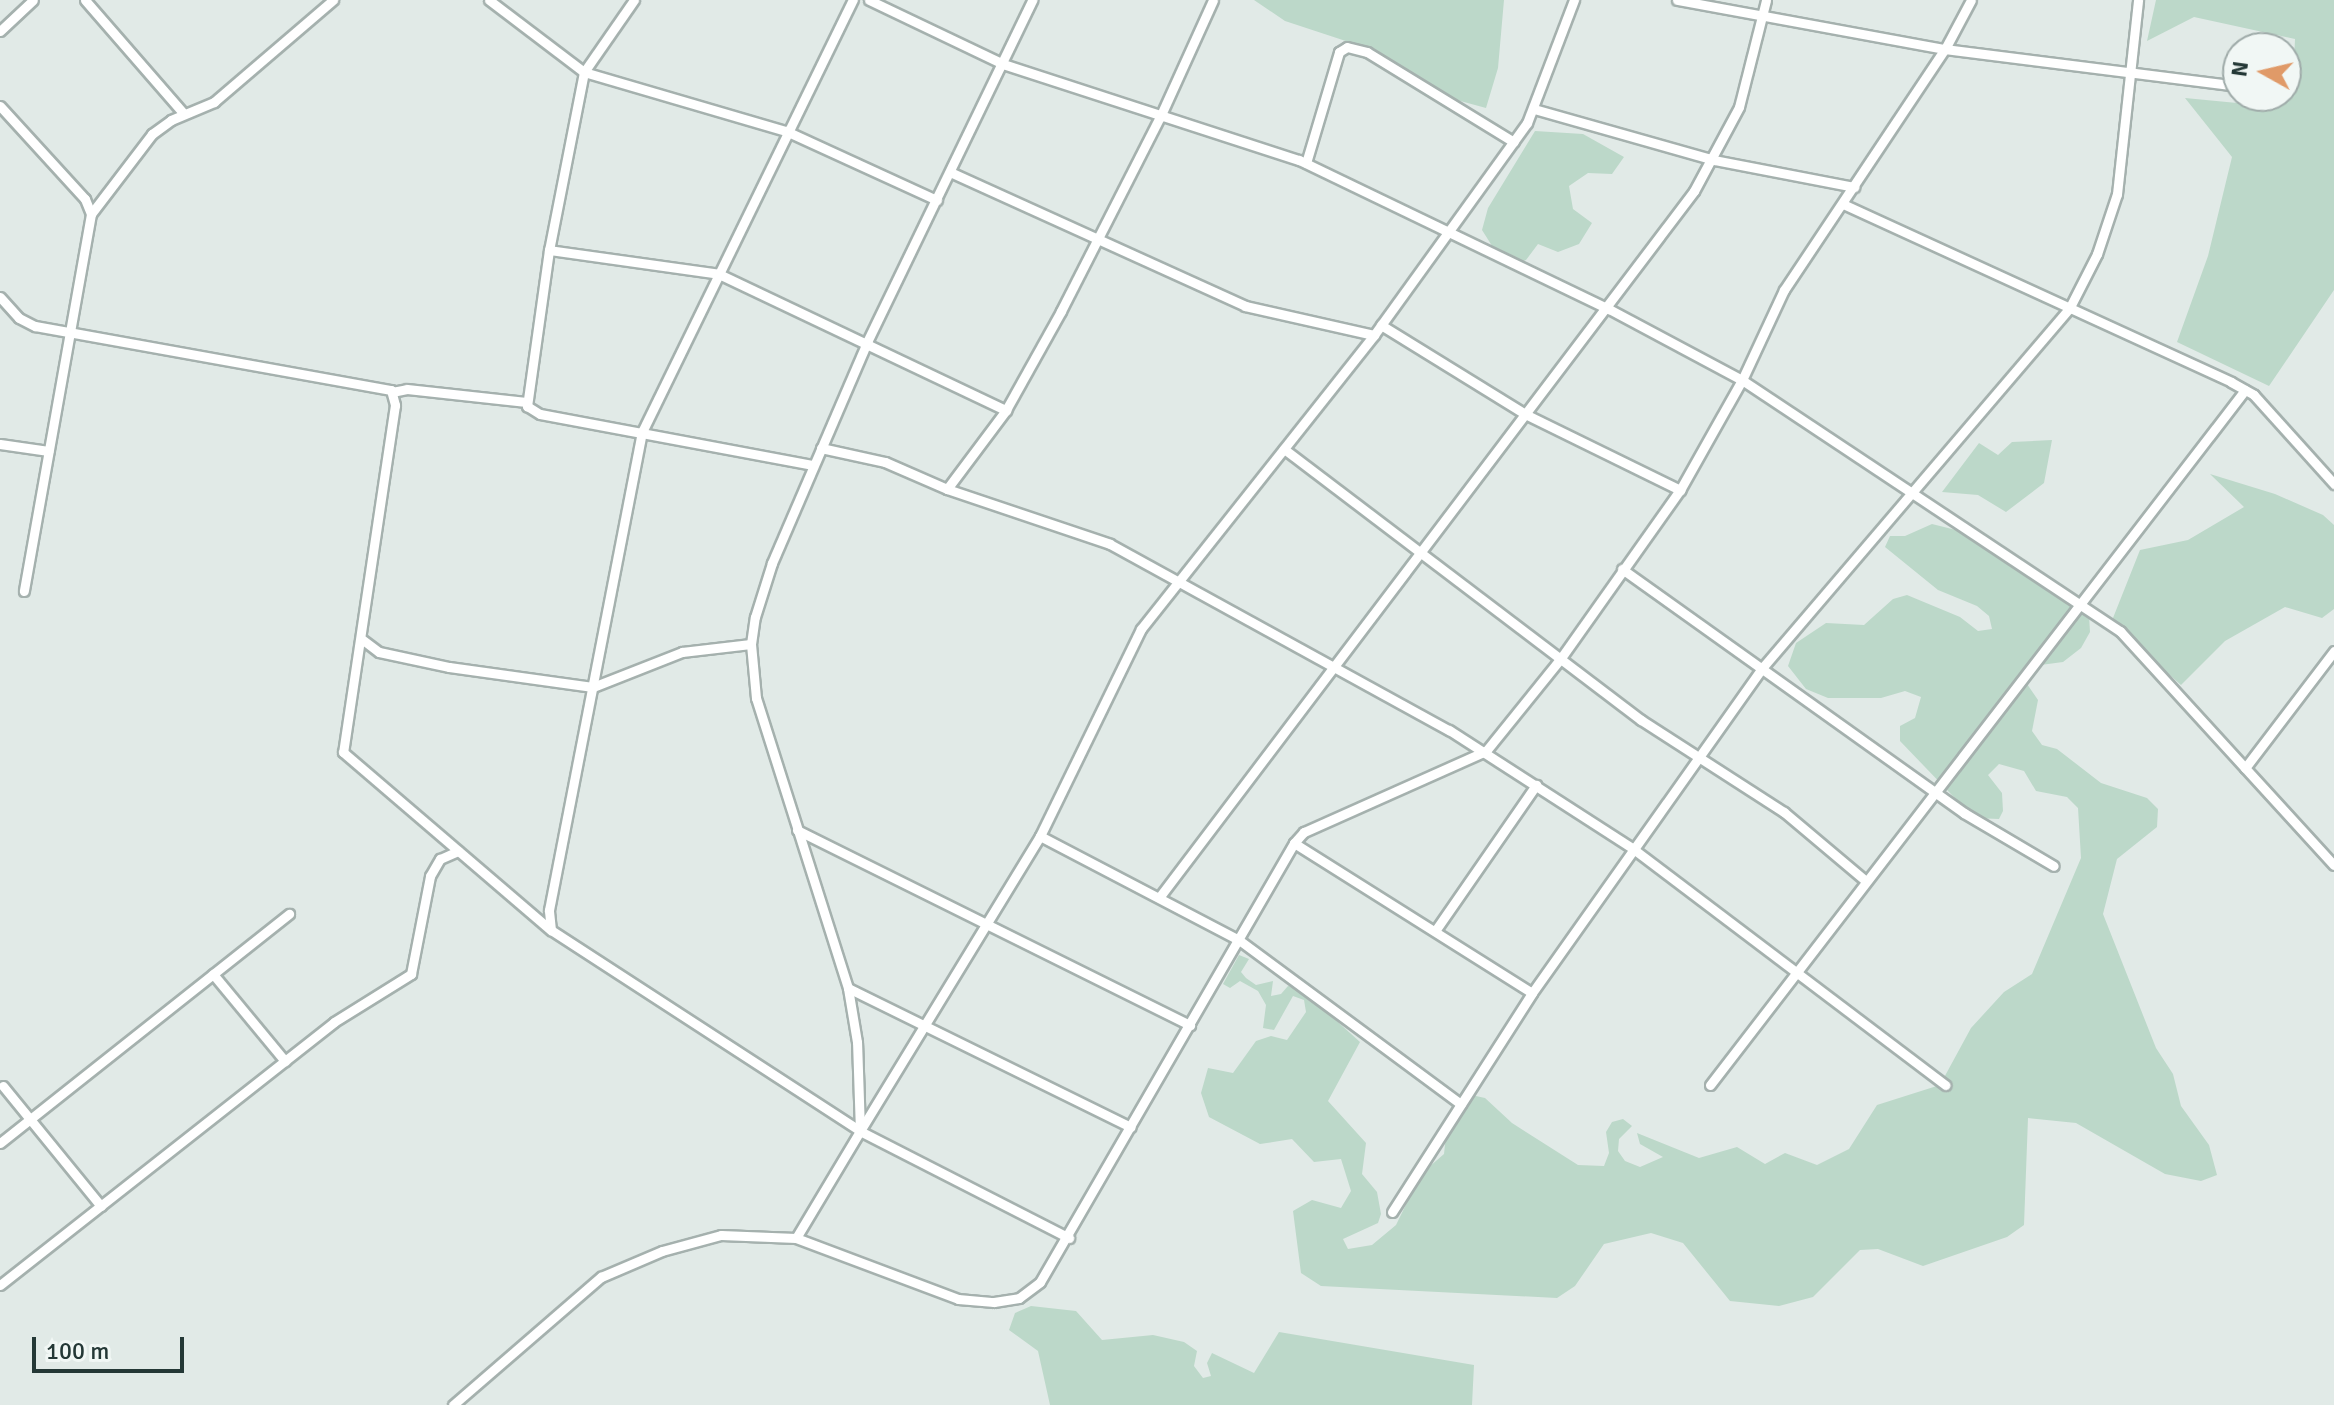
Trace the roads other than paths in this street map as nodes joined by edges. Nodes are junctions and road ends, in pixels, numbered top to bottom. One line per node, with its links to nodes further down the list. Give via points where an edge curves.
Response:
1 (33, 0): 16 (street)
2 (85, 0): 24 (street)
3 (333, 0): 24 (street, via 214,102)
4 (634, 0): 19 (street)
5 (853, 0): 26 (street)
6 (869, 0): 18 (street)
7 (1032, 0): 18 (street)
8 (1213, 0): 25 (street)
9 (1574, 0): 23 (street)
10 (1677, 0): 15 (street)
11 (1766, 0): 15 (street)
12 (1971, 0): 17 (street)
13 (2138, 0): 20 (street)
14 (493, 1): 19 (street)
15 (1762, 16): 17 (street); 28 (street, via 1739,107)
16 (0, 31)
17 (1945, 49): 20 (street); 31 (street)
18 (1003, 64): 25 (street); 30 (street)
19 (584, 72): 26 (street); 37 (street)
20 (2128, 72): 21 (street); 41 (street, via 2117,194 2097,254)
21 (2222, 84)
22 (0, 106): 34 (street, via 85,199)
23 (1534, 109): 27 (street); 28 (street)
24 (184, 114): 34 (street, via 152,134)
25 (1160, 117): 29 (street); 36 (street)
26 (786, 131): 32 (street); 38 (street)
27 (1514, 142): 29 (street, via 1367,52 1347,47 1339,52); 35 (street)
28 (1714, 160): 31 (street); 40 (street)
29 (1306, 163): 35 (street)
30 (950, 172): 32 (street); 36 (street)
31 (1854, 187): 33 (street)
32 (937, 200): 45 (street)
33 (1843, 204): 41 (street); 46 (street, via 1784,290)
34 (91, 214): 43 (street)
35 (1448, 232): 40 (street); 42 (street)
36 (1095, 240): 44 (street, via 1245,306); 50 (street)
37 (549, 250): 38 (street); 49 (street)
38 (719, 274): 45 (street); 52 (street)
39 (0, 297): 43 (street, via 19,318 35,326)
40 (1609, 309): 46 (street); 51 (street)
41 (2069, 309): 47 (street); 61 (street)
42 (1381, 325): 44 (street); 51 (street)
43 (70, 329): 48 (street, via 165,346 209,361 367,382); 56 (street)
44 (1374, 335): 55 (street)
45 (867, 342): 50 (street); 54 (street)
46 (1742, 380): 60 (street); 61 (street)
47 (2245, 390): 58 (street); 66 (street)
48 (392, 392): 49 (street, via 407,389); 67 (street, via 395,405 361,624)
49 (526, 402): 52 (street, via 540,414)
50 (1006, 410): 59 (street)
51 (1525, 414): 60 (street); 62 (street)
52 (642, 432): 57 (street); 73 (street)
53 (0, 444): 56 (street)
54 (821, 448): 57 (street); 59 (street, via 885,462)
55 (1284, 449): 62 (street); 64 (street)
56 (48, 451): 65 (street)
57 (813, 465): 68 (street, via 772,563)
58 (2334, 484)
59 (947, 489): 64 (street, via 1110,544)
60 (1680, 490): 63 (street)
61 (1915, 492): 66 (street); 72 (street)
62 (1423, 551): 70 (street); 71 (street)
63 (1622, 569): 70 (street); 72 (street)
64 (1176, 580): 71 (street); 80 (street, via 1131,648)
65 (24, 591)
66 (2081, 602): 76 (street, via 2120,631); 78 (street)
67 (363, 640): 73 (street, via 379,652 449,667); 83 (street, via 343,752)
68 (751, 644): 73 (street, via 682,652); 79 (street, via 759,710)
69 (2334, 651): 76 (street)
70 (1561, 658): 74 (street); 75 (street)
71 (1335, 667): 74 (street); 87 (street)
72 (1763, 667): 75 (street); 78 (street)
73 (593, 687): 90 (street, via 549,910)
74 (1486, 751): 77 (street); 81 (street, via 1304,832)
75 (1698, 758): 82 (street); 86 (street, via 1784,812)
76 (2245, 768): 84 (street)
77 (1536, 785): 82 (street); 91 (street)
78 (1935, 792): 85 (street); 86 (street)
79 (797, 830): 89 (street); 95 (street)
80 (1040, 836): 87 (street); 89 (street)
81 (1294, 843): 91 (street); 92 (street)
82 (1632, 848): 93 (street); 96 (street)
83 (458, 851): 90 (street); 99 (street, via 440,859 430,876 411,974 334,1022)
84 (2334, 865)
85 (2054, 866)
86 (1866, 881): 93 (street)
87 (1161, 895): 92 (street)
88 (289, 914): 94 (street)
89 (987, 926): 97 (street); 98 (street)
90 (551, 930): 106 (street)
91 (1435, 931): 96 (street)
92 (1239, 940): 97 (street); 103 (street)
93 (1797, 971): 100 (street); 101 (street)
94 (213, 974): 99 (street); 104 (street)
95 (848, 988): 98 (street); 106 (street, via 857,1042)
96 (1532, 993): 103 (street)
97 (1190, 1025): 105 (street)
98 (928, 1026): 105 (street); 106 (street)
99 (285, 1061): 108 (street)
100 (1710, 1085)
101 (1945, 1085)
102 (3, 1086): 104 (street)
103 (1461, 1104): 109 (street)
104 (30, 1119): 107 (street); 108 (street)
105 (1131, 1127): 111 (street)
106 (860, 1131): 110 (street); 111 (street)
107 (0, 1143)
108 (101, 1206): 112 (street)
109 (1392, 1212)
110 (796, 1238): 111 (street, via 958,1299 994,1302 1019,1298 1040,1282); 113 (street, via 721,1235 662,1251 601,1277)
111 (1069, 1238)
112 (0, 1285)
113 (453, 1405)

